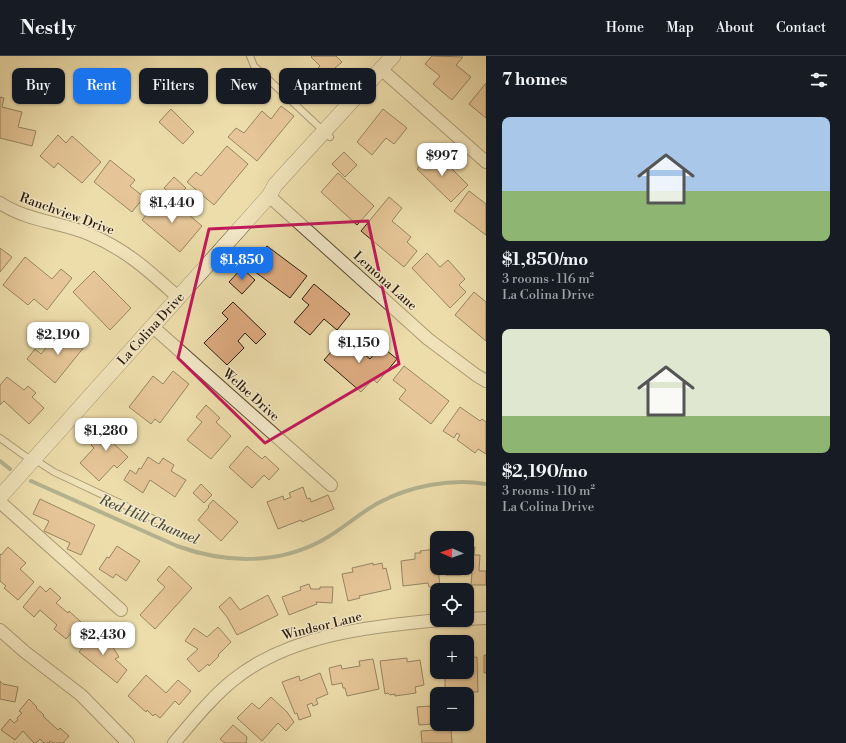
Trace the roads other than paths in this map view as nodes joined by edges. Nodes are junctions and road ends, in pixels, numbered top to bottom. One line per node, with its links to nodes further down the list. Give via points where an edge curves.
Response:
1 (250, 56): 5 (lane, via 254,66)
2 (393, 56): 4 (street, La Colina Drive)
3 (404, 56): 4 (street, La Colina Drive)
4 (384, 72): 5 (street, La Colina Drive); 6 (street)
5 (327, 134): 7 (street, La Colina Drive, via 281,190)
6 (486, 162)
7 (269, 196): 9 (street, La Colina Drive); 11 (street, Lemona Lane, via 428,339)
8 (0, 203): 9 (street, Ranchview Drive, via 32,218 88,234 113,245 136,260)
9 (179, 298): 10 (street, La Colina Drive)
10 (153, 327): 13 (street, La Colina Drive); 14 (street, Welbe Drive)
11 (486, 381)
12 (0, 438): 13 (lane)
13 (33, 460): 15 (street, La Colina Drive); 17 (lane)
14 (331, 485)
15 (0, 497)
16 (0, 502): 18 (street)
17 (158, 521)
18 (121, 610)
19 (486, 618): 20 (street)
20 (474, 619)
21 (430, 621): 24 (street, Windsor Lane, via 355,631 314,640 278,652 231,681)
22 (0, 630): 23 (street, via 82,695)
23 (128, 743)
24 (174, 743)

